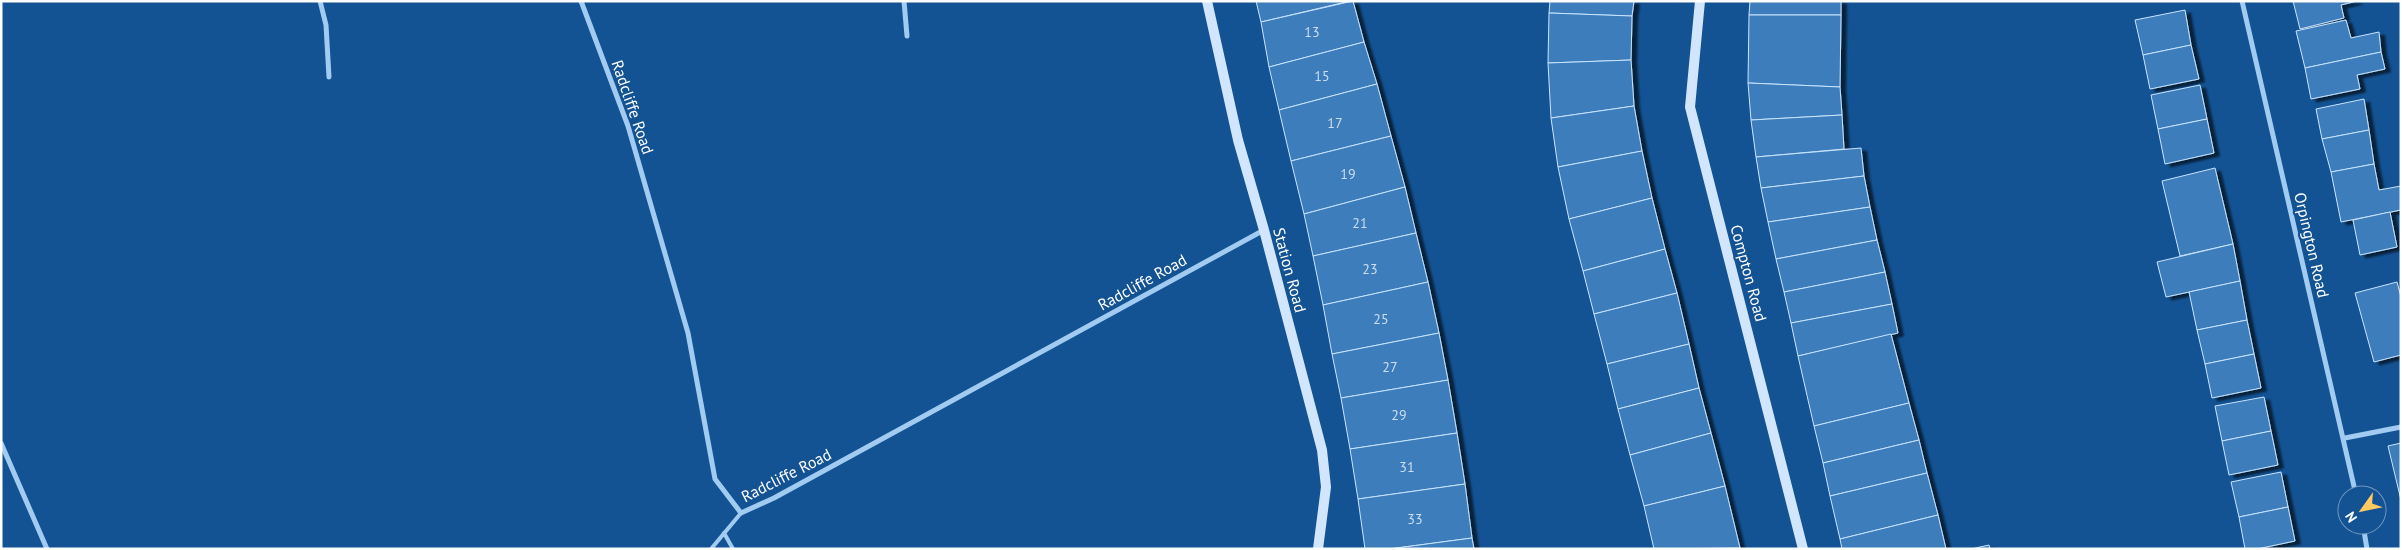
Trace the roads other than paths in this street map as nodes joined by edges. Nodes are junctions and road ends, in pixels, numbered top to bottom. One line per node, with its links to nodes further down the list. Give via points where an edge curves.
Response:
1 (320, 1): 8 (street, via 326,25)
2 (581, 1): 14 (street, Radcliffe Road, via 628,126 685,324 715,479)
3 (904, 1): 7 (street)
4 (1207, 1): 9 (street, Station Road, via 1238,140)
5 (1700, 1): 21 (street, Compton Road, via 1690,107)
6 (2242, 1): 11 (street, Orpington Road)
7 (907, 36)
8 (329, 77)
9 (1264, 230): 14 (street, Radcliffe Road, via 774,498); 20 (street, Station Road, via 1322,450 1326,487)
10 (2401, 427): 11 (street)
11 (2345, 438): 13 (street, Orpington Road)
12 (1, 443): 17 (street)
13 (2354, 485)
14 (741, 513): 15 (lane)
15 (724, 533): 18 (lane); 19 (lane)
16 (2364, 535): 22 (street)
17 (47, 549)
18 (711, 549)
19 (733, 549)
20 (1318, 549)
21 (1803, 549)
22 (2367, 549)

